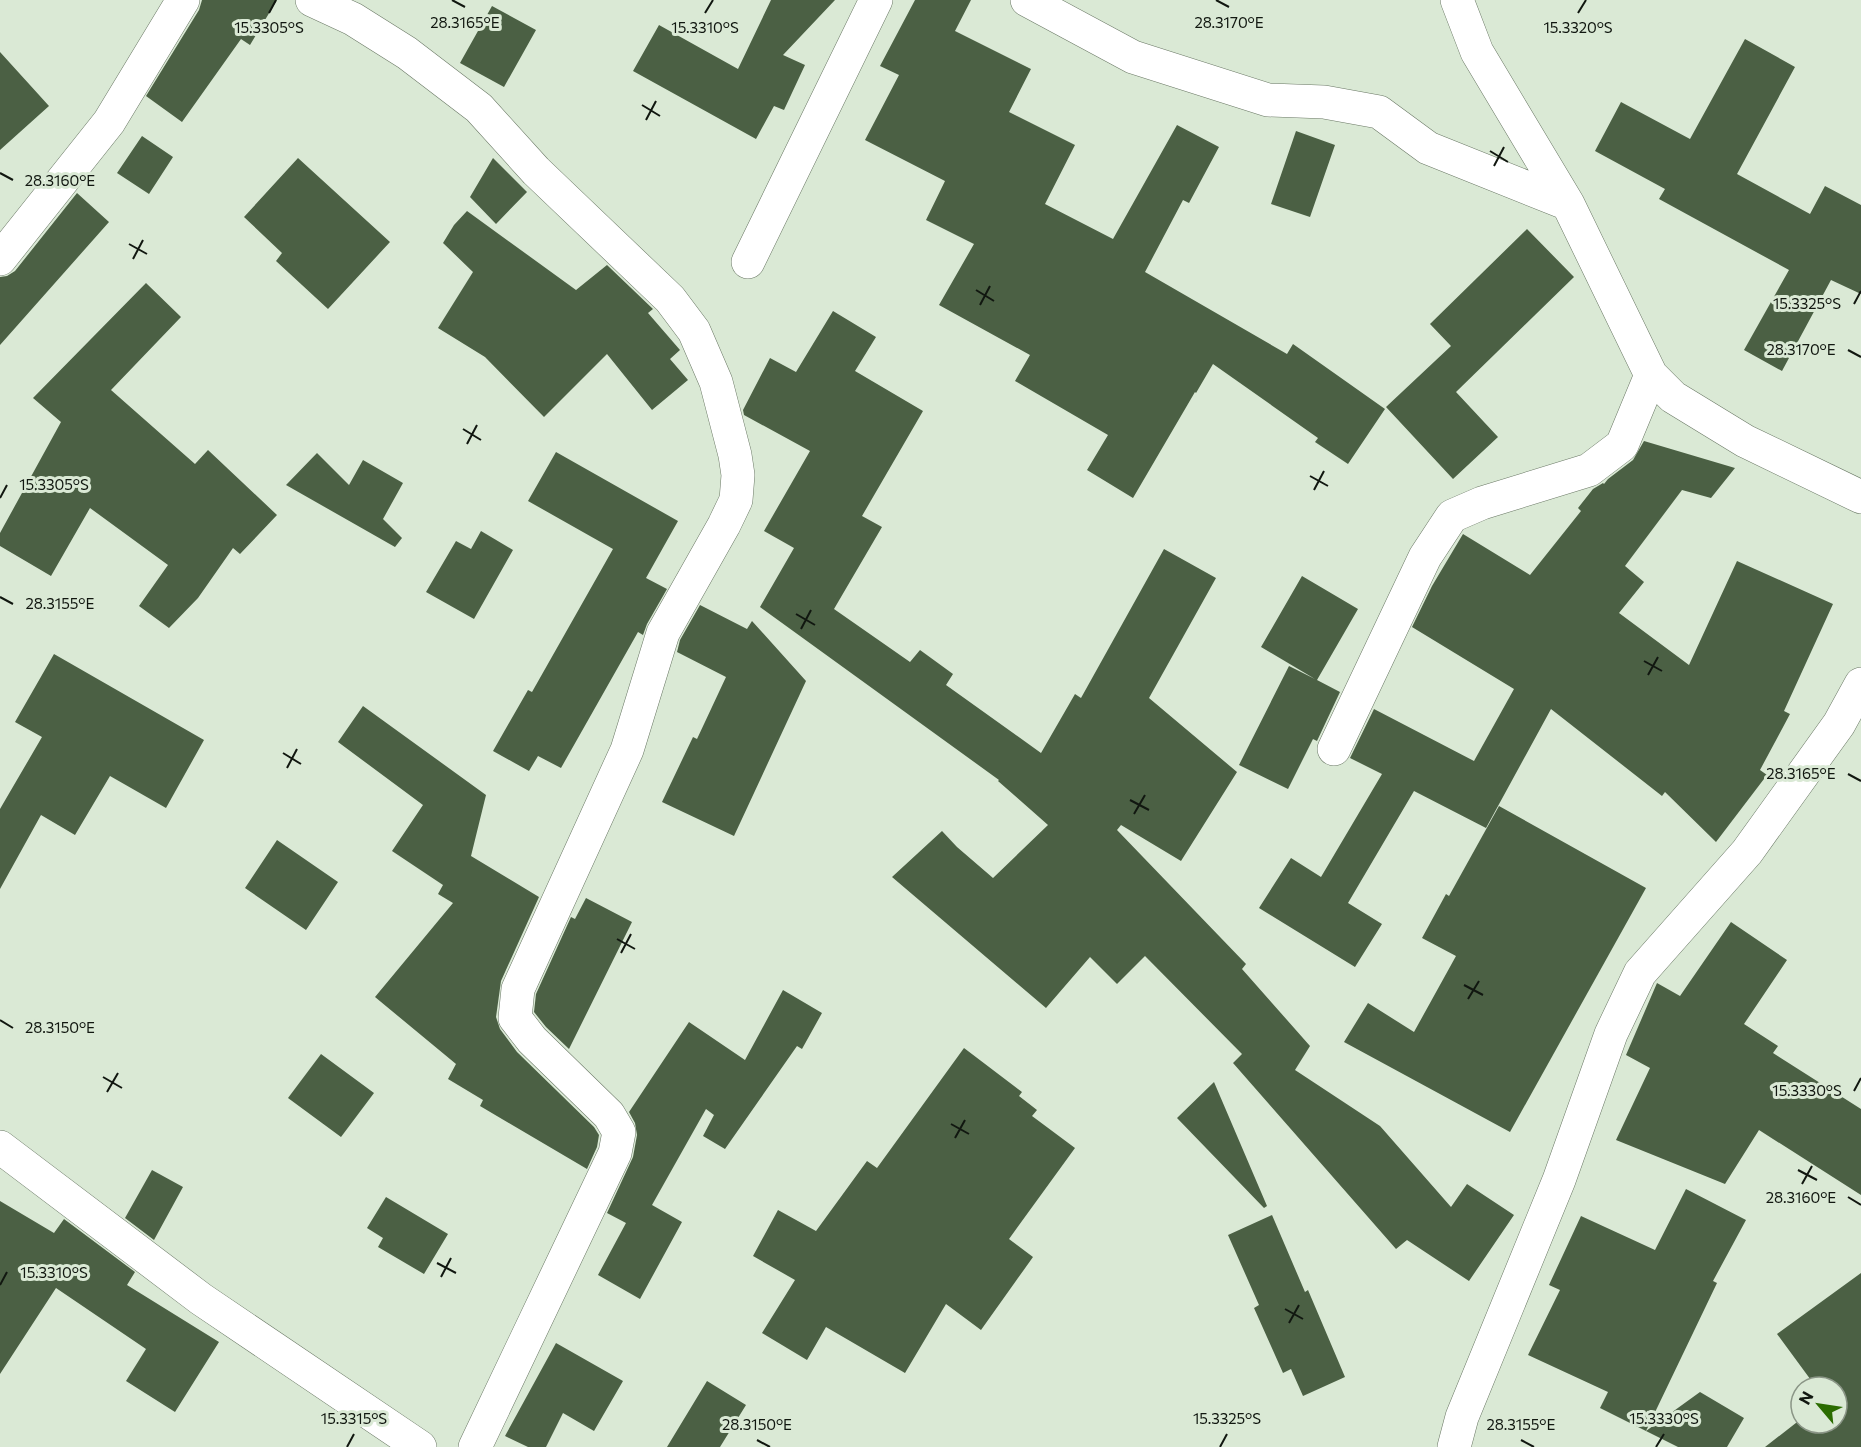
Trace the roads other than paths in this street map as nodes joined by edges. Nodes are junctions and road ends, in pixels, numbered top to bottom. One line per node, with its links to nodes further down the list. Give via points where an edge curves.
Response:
1 (183, 0): 7 (street, via 109,122)
2 (312, 0): 15 (street, via 407,53 479,108 536,171 670,299 694,331 716,382 738,475 736,500 663,633 627,750 518,989 515,1018 532,1040 609,1115 619,1132 615,1153)
3 (876, 0): 8 (street)
4 (1027, 0): 6 (street, via 1133,57 1268,100 1324,102 1379,112 1428,148)
5 (1457, 0): 6 (street, via 1478,52)
6 (1568, 204): 9 (street)
7 (0, 259)
8 (748, 262)
9 (1651, 375): 10 (street, via 1673,397 1736,435); 12 (street, via 1622,445 1589,470 1452,516 1425,556)
10 (1861, 497)
11 (1861, 684): 16 (street, via 1839,724 1747,852 1640,974 1611,1034 1559,1180 1462,1418)
12 (1334, 749)
13 (0, 1147): 14 (street, via 201,1299)
14 (420, 1447)
15 (475, 1447)
16 (1454, 1447)

